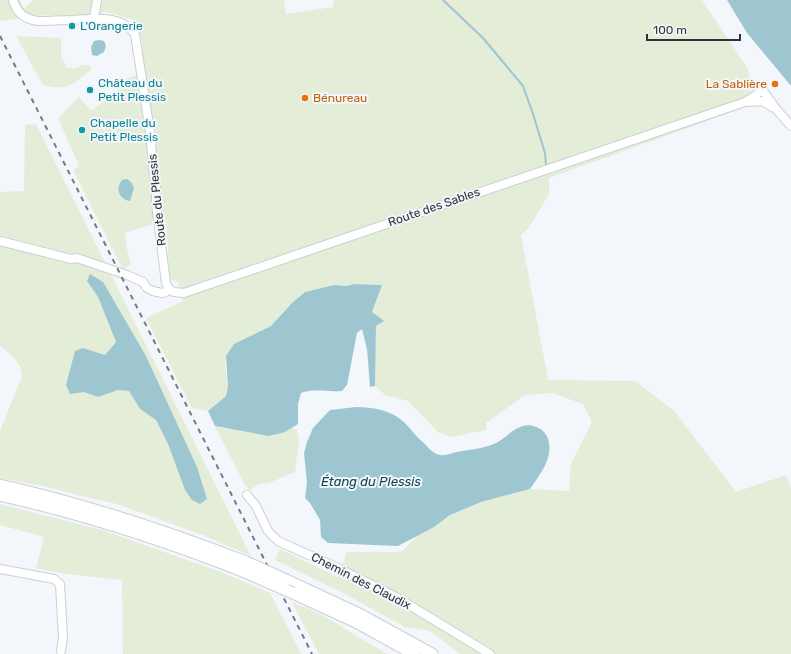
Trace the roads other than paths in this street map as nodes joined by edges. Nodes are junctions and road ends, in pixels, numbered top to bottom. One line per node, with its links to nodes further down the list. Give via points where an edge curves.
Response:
1 (13, 0): 3 (street, Route du Plessis, via 16,9 32,20)
2 (97, 0): 3 (street)
3 (94, 18): 6 (street, Route du Plessis, via 121,22 135,34 150,132 166,283)
4 (791, 126): 6 (street, Route des Sables, via 777,110 761,99 745,102 184,293)
5 (0, 241): 6 (street, Route des Sables, via 71,259 77,258 127,274 143,282 147,288 162,294)
6 (169, 289)
7 (0, 485): 10 (highway, via 129,520 197,543)
8 (0, 495): 10 (highway, via 75,513)
9 (247, 496): 17 (street, Chemin des Claudix, via 256,506 268,531 278,541 396,597)
10 (246, 567): 12 (highway, bridge); 16 (highway, bridge, via 286,580 361,615)
11 (0, 569): 13 (street, via 54,579 60,584 63,638)
12 (391, 641): 14 (highway, via 391,647); 15 (highway)
13 (61, 651)
14 (402, 654)
15 (414, 654)
16 (432, 654)
17 (490, 654)

